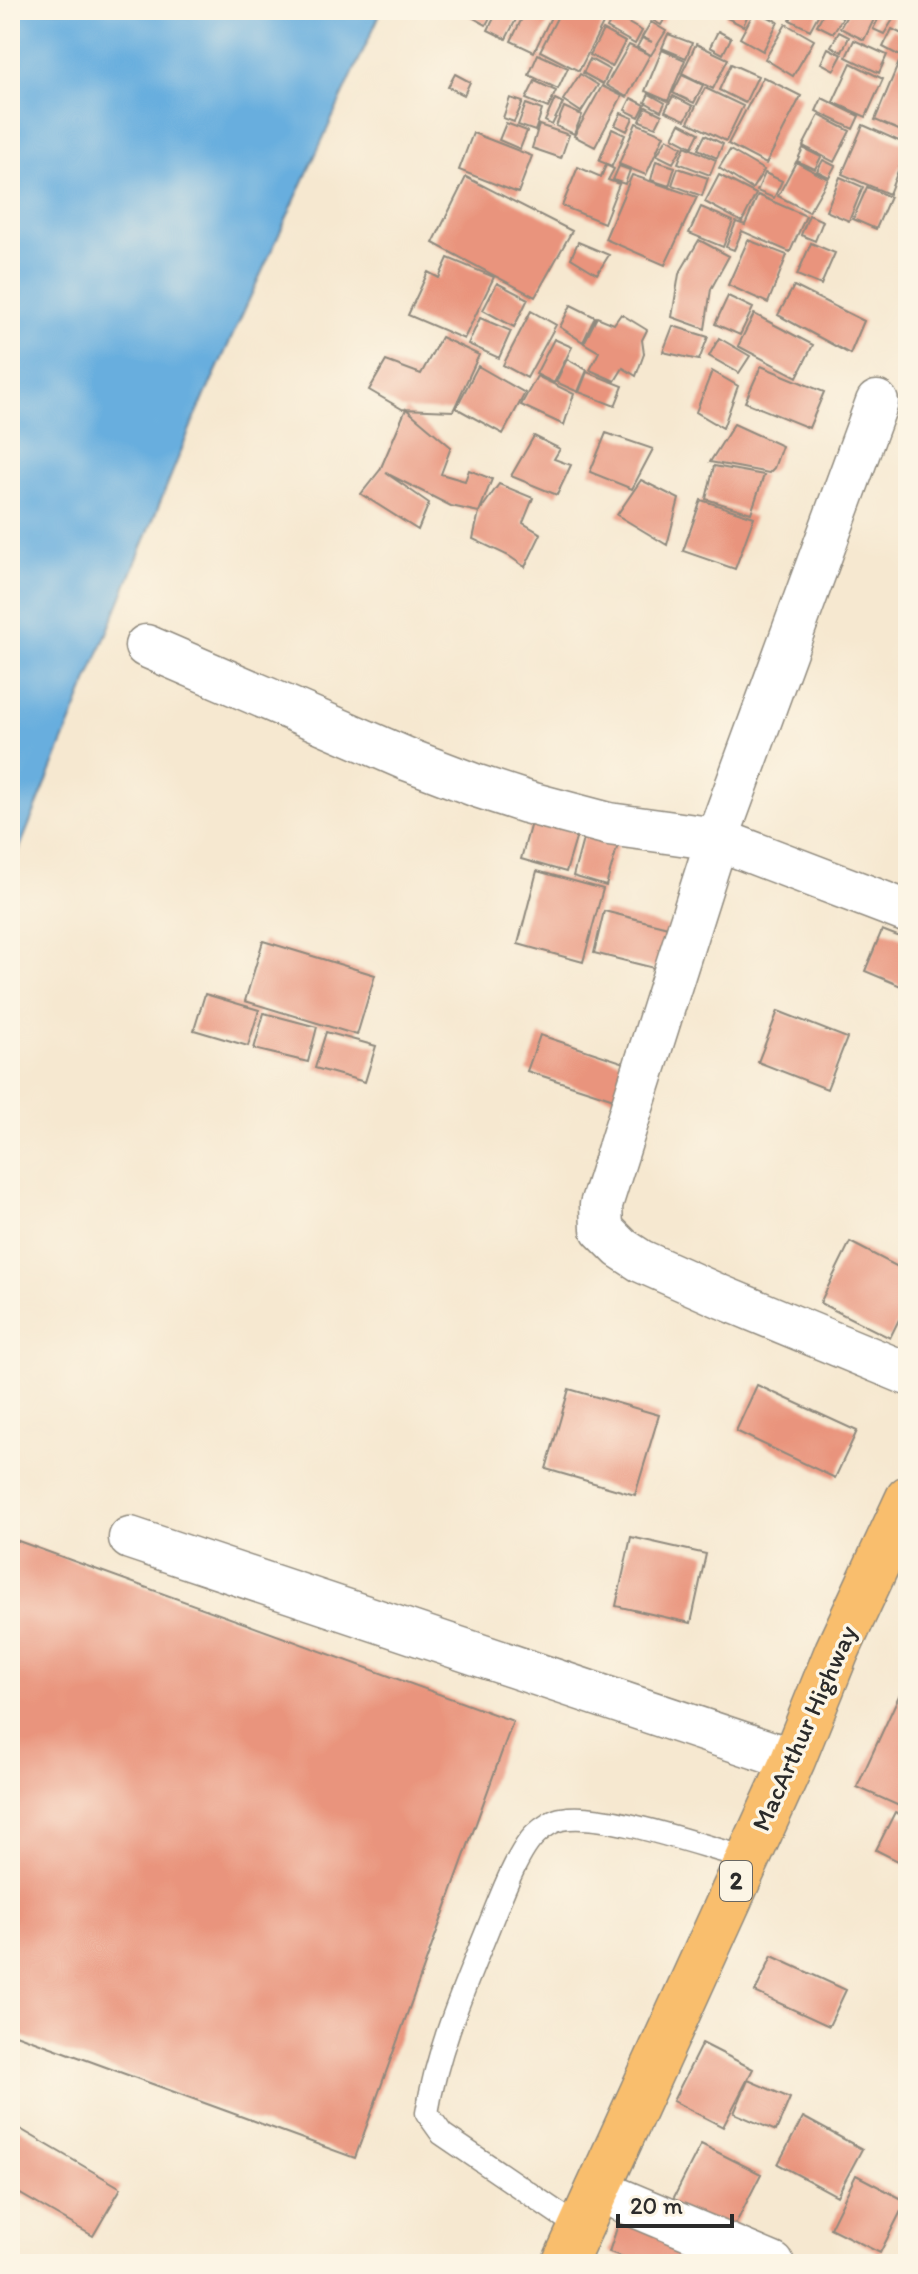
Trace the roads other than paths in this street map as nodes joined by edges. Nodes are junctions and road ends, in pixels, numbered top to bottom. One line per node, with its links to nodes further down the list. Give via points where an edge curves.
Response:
1 (877, 402): 3 (street)
2 (146, 646): 3 (street, via 477,786 609,824)
3 (717, 839): 4 (street); 5 (street, via 601,1205 602,1229 631,1255 669,1274)
4 (908, 912)
5 (908, 1374)
6 (908, 1498): 8 (highway, MacArthur Highway / 2)
7 (130, 1538): 8 (street)
8 (793, 1760): 9 (highway, MacArthur Highway / 2)
9 (747, 1858): 10 (highway, MacArthur Highway / 2); 10 (lane, via 621,1824 558,1819 534,1835 500,1901 452,2018 427,2113 442,2134)
10 (580, 2227): 11 (street)
11 (773, 2264)

